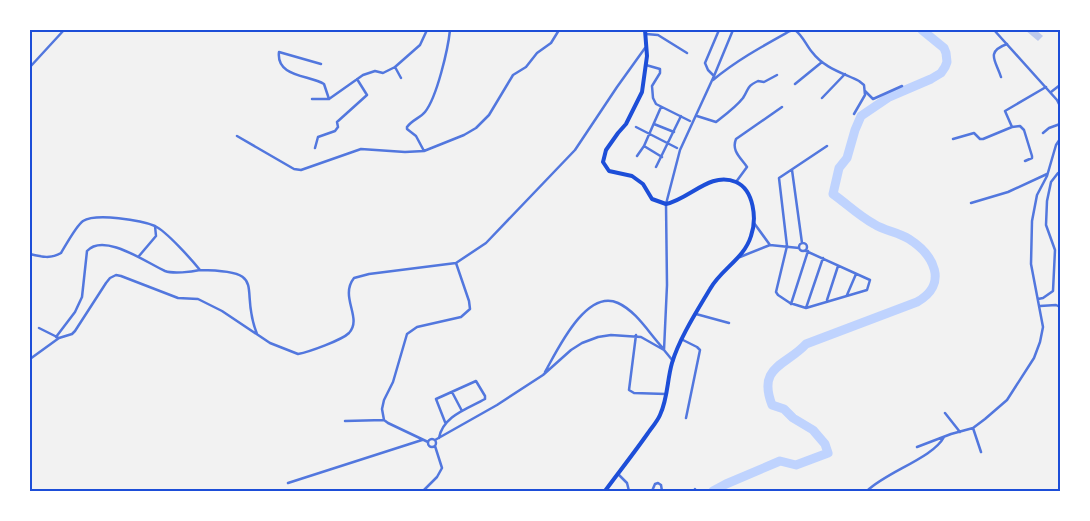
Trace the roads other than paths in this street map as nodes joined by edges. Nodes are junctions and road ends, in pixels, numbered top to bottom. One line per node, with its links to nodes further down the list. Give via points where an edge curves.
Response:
1 (64, 30): 15 (street)
2 (427, 30): 16 (street, via 420,45)
3 (450, 30): 54 (street, via 448,48 429,106 407,127)
4 (558, 30): 54 (street, via 551,43 513,75 482,123 464,135)
5 (718, 30): 19 (street, via 705,63)
6 (733, 30): 19 (street)
7 (994, 30): 9 (street)
8 (646, 32): 10 (highway); 11 (street, via 658,35)
9 (1007, 44): 20 (street, via 995,50 994,54); 27 (street)
10 (647, 45): 14 (highway); 78 (street, via 563,165 486,243)
11 (687, 53)
12 (822, 62): 17 (street); 23 (street, via 795,30 733,64); 24 (street)
13 (321, 64): 32 (street, via 279,52 286,70 324,84)
14 (646, 65): 33 (street, via 660,69 652,91 656,104); 64 (highway, via 637,105 602,158 609,171 632,176 643,184 652,199)
15 (30, 67)
16 (395, 68): 21 (street); 22 (street, via 383,73 370,72)
17 (844, 74): 28 (street, via 859,81); 30 (street)
18 (777, 75): 37 (street, via 748,86 742,98 716,122)
19 (714, 76): 23 (street)
20 (1001, 77)
21 (401, 78)
22 (357, 79): 32 (street); 52 (street, via 367,95 337,122 335,130 318,137)
23 (712, 81): 37 (street)
24 (795, 84)
25 (1060, 85): 29 (street)
26 (902, 86): 28 (street, via 873,99)
27 (1046, 87): 29 (street); 42 (street, via 1005,111)
28 (865, 90): 35 (street)
29 (1051, 92): 40 (street, via 1060,106)
30 (822, 98)
31 (312, 99): 32 (street)
32 (328, 99)
33 (661, 107): 36 (street); 39 (street)
34 (782, 107): 62 (street, via 736,139 735,152 747,167)
35 (854, 114)
36 (681, 116): 38 (street); 43 (street)
37 (697, 116): 64 (street, via 680,150)
38 (690, 121)
39 (654, 124): 43 (street); 45 (street)
40 (1060, 124): 44 (street)
41 (636, 127): 45 (street)
42 (1012, 127): 47 (street, via 983,139 974,133); 57 (street, via 1020,126 1024,130 1032,156)
43 (674, 132): 49 (street)
44 (1044, 133)
45 (649, 134): 49 (street); 50 (street)
46 (237, 136): 54 (street, via 301,170 360,149)
47 (953, 139)
48 (1060, 139): 61 (street)
49 (668, 144): 53 (street); 56 (street)
50 (644, 146): 55 (street); 56 (street)
51 (827, 146): 59 (street)
52 (315, 148)
53 (677, 148)
54 (424, 151)
55 (637, 156)
56 (662, 157): 58 (street)
57 (1025, 161)
58 (656, 167)
59 (792, 170): 67 (street); 69 (street, via 778,180)
60 (1058, 173): 72 (street, via 1051,182 1046,225)
61 (1047, 174): 63 (street, via 1008,192); 83 (street, via 1035,203 1031,235 1031,264)
62 (736, 182): 64 (highway, via 726,179 713,181); 65 (highway, via 748,192)
63 (972, 203)
64 (666, 204): 96 (street, via 668,285)
65 (754, 223): 68 (street); 76 (highway)
66 (155, 226): 74 (street, via 101,216 81,223 62,253 49,258); 75 (street, via 156,236); 80 (street)
67 (802, 243): 70 (street); 73 (street)
68 (770, 245): 69 (street); 76 (street)
69 (787, 246): 70 (street); 85 (street, via 776,292)
70 (799, 248): 73 (street)
71 (1060, 248): 72 (street)
72 (1055, 250): 83 (street, via 1053,291)
73 (807, 251): 77 (street); 85 (street)
74 (30, 254)
75 (139, 257): 80 (street, via 172,273); 94 (street, via 104,244 89,248 82,297)
76 (740, 257): 89 (highway, via 713,284)
77 (823, 258): 79 (street); 88 (street)
78 (456, 263): 93 (street, via 354,278 348,291 354,320 351,331 341,339 307,352 298,354); 105 (street, via 470,310 461,317 417,327 407,334 393,382 384,400)
79 (838, 266): 81 (street); 84 (street)
80 (200, 270): 93 (street, via 236,273 245,278 250,288 251,317)
81 (856, 274): 82 (street); 82 (street, via 870,280 867,290)
82 (847, 296): 84 (street)
83 (1038, 298): 86 (street)
84 (827, 301): 88 (street)
85 (791, 304): 88 (street)
86 (1040, 306): 87 (street); 108 (street, via 1043,327 1034,358 1006,400)
87 (1060, 307)
88 (806, 308)
89 (696, 314): 90 (street); 95 (highway)
90 (729, 323)
91 (39, 328): 94 (street)
92 (636, 335): 96 (street); 99 (street, via 611,335 582,343); 101 (street, via 629,390)
93 (258, 336): 94 (street, via 198,299 178,298 116,275 110,278 75,331)
94 (57, 338): 97 (street)
95 (683, 340): 98 (highway); 104 (street, via 700,350)
96 (664, 350): 98 (street); 99 (street, via 630,310 617,302 602,301 590,307 574,323)
97 (30, 359)
98 (673, 362): 101 (highway)
99 (543, 376): 111 (street)
100 (452, 392): 102 (street); 102 (street, via 476,381 481,389 485,399); 107 (street, via 436,399)
101 (667, 394): 118 (highway, via 656,422)
102 (462, 411): 107 (street)
103 (945, 414): 109 (street)
104 (686, 418)
105 (384, 420): 106 (street); 112 (street)
106 (345, 421)
107 (445, 422): 111 (street)
108 (973, 428): 109 (street); 117 (street)
109 (960, 432): 110 (street)
110 (945, 436): 116 (street); 125 (street, via 940,445)
111 (439, 438): 113 (street)
112 (424, 440): 114 (street); 119 (street)
113 (435, 440): 114 (street); 115 (street)
114 (428, 442): 115 (street, via 430,447)
115 (435, 446): 120 (street, via 442,468)
116 (917, 447)
117 (981, 452)
118 (618, 474): 121 (highway); 122 (street)
119 (288, 483)
120 (423, 491)
121 (605, 491)
122 (630, 491)
123 (652, 491): 124 (street, via 658,483)
124 (662, 491)
125 (866, 491)

